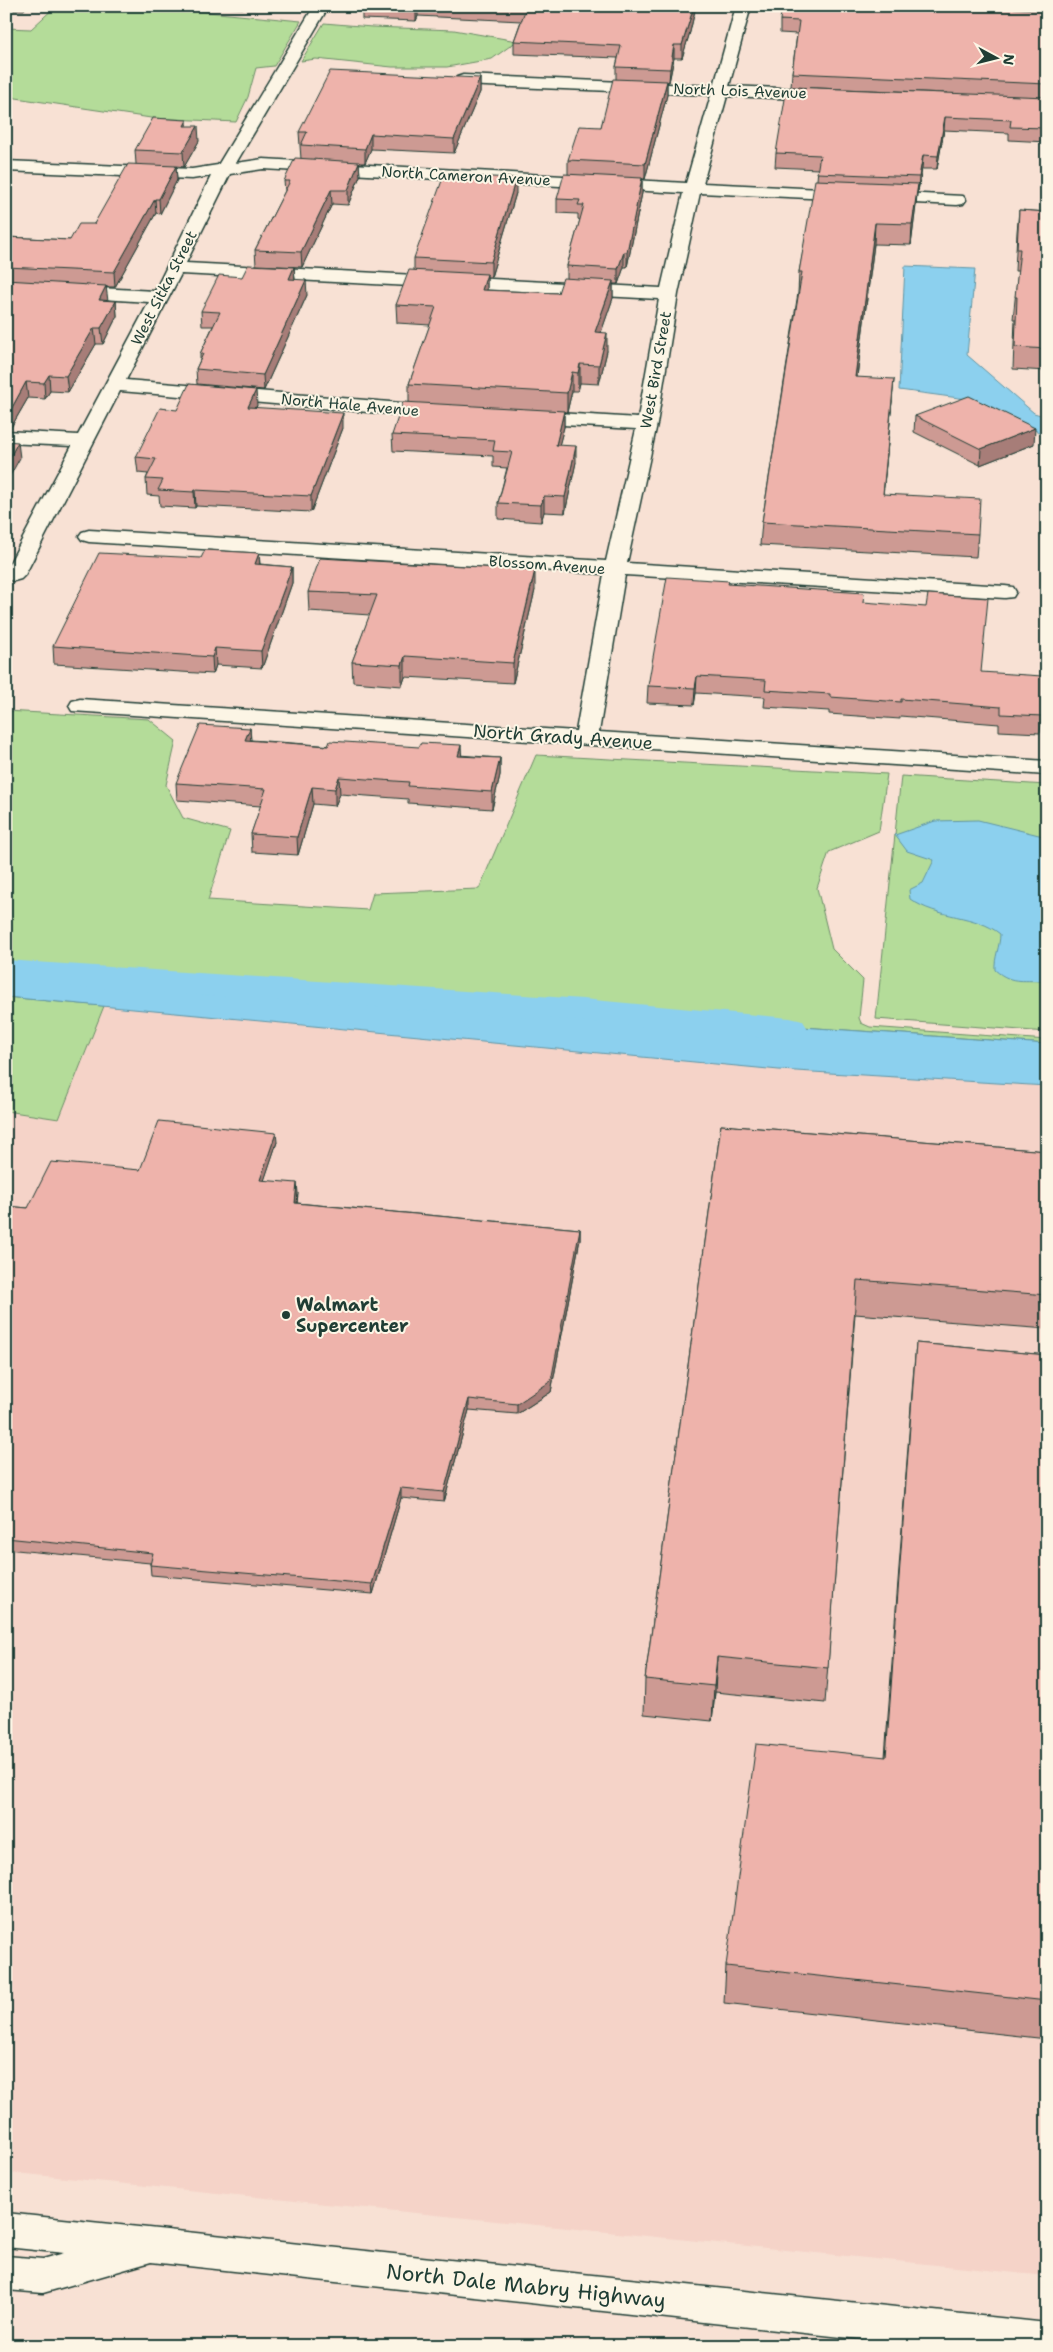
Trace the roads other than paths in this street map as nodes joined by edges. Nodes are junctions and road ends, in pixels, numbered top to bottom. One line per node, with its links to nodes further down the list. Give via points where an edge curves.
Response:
1 (322, 6): 7 (street, West Sitka Street)
2 (744, 6): 4 (street, West Bird Street)
3 (462, 80): 4 (street, North Lois Avenue)
4 (720, 90): 5 (street, North Lois Avenue); 8 (street, West Bird Street)
5 (839, 95)
6 (6, 166): 7 (street, North Cameron Avenue, via 192,174)
7 (222, 172): 8 (street, North Cameron Avenue, via 263,164); 10 (street, West Sitka Street)
8 (693, 188): 9 (street, North Cameron Avenue); 12 (street, West Bird Street)
9 (957, 200)
10 (176, 268): 12 (street); 13 (street, West Sitka Street)
11 (6, 288): 13 (street)
12 (669, 294): 17 (street, West Bird Street)
13 (161, 297): 14 (street, West Sitka Street)
14 (113, 385): 15 (street, North Hale Avenue); 19 (street, West Sitka Street)
15 (458, 413)
16 (508, 416): 17 (street)
17 (647, 424): 21 (street, West Bird Street)
18 (6, 437): 19 (street)
19 (83, 441): 22 (street, West Sitka Street)
20 (89, 536): 21 (street, Blossom Avenue)
21 (615, 569): 23 (street, Blossom Avenue); 25 (street, West Bird Street)
22 (14, 575)
23 (1005, 592)
24 (80, 706): 25 (street, North Grady Avenue)
25 (586, 738): 26 (street, North Grady Avenue)
26 (1047, 768)
27 (6, 2230): 28 (street, North Dale Mabry Highway)
28 (154, 2246): 29 (street, via 42,2276); 30 (street, North Dale Mabry Highway)
29 (6, 2273)
30 (1047, 2341)

